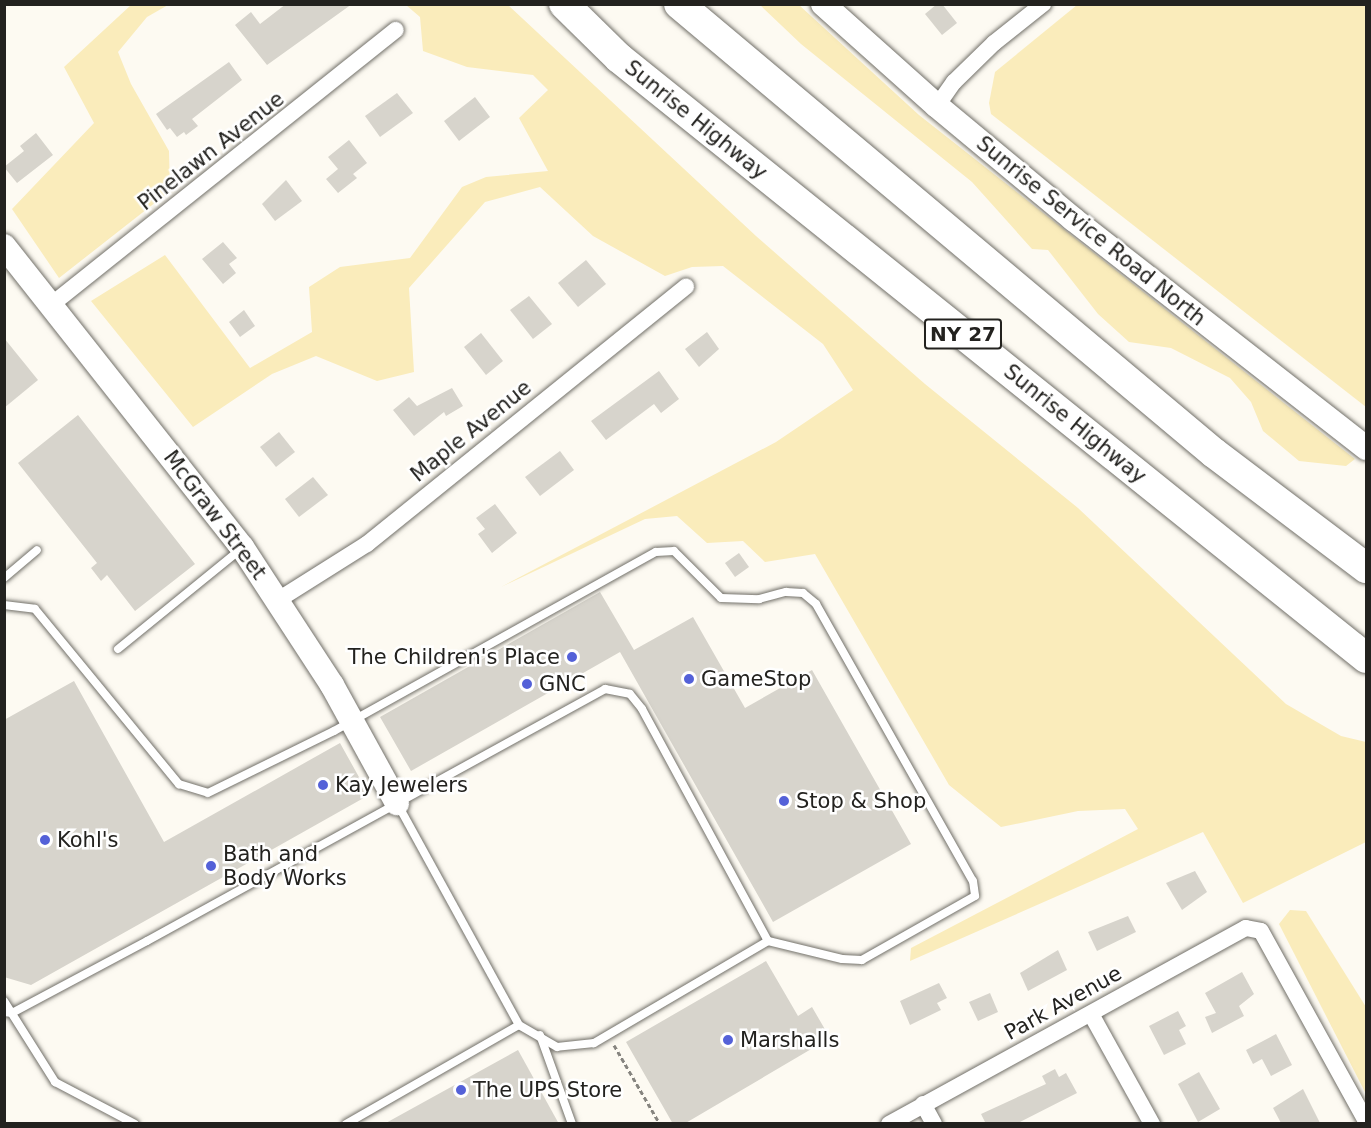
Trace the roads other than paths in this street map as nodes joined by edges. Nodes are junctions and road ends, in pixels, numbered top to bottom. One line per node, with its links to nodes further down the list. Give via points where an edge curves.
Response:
1 (564, 4): 18 (highway, Sunrise Highway / NY 27, via 619,58)
2 (679, 4): 13 (highway, NY 27, via 1214,453)
3 (823, 4): 6 (street, Sunrise Service Road North)
4 (1043, 4): 6 (street, via 994,43 954,82)
5 (396, 30): 9 (street, Pinelawn Avenue)
6 (937, 106): 10 (street, Sunrise Service Road North)
7 (4, 246): 9 (street, McGraw Street)
8 (686, 287): 15 (street, Maple Avenue, via 367,544)
9 (51, 305): 11 (street, McGraw Street)
10 (1366, 448)
11 (242, 548): 15 (street, McGraw Street); 17 (lane)
12 (37, 550): 14 (lane)
13 (1366, 568)
14 (4, 578)
15 (278, 600): 19 (street, McGraw Street)
16 (4, 604): 19 (lane, via 35,609 179,784 208,794)
17 (118, 649)
18 (1366, 658)
19 (352, 720): 20 (street, McGraw Street); 21 (lane, via 656,552 674,551 721,598 803,593 816,604 845,655 973,881 975,896 862,960)
20 (397, 803): 21 (lane, via 598,691 622,690 642,709); 23 (lane); 25 (lane)
21 (768, 941): 26 (lane, via 594,1043 557,1047)
22 (4, 1001): 23 (lane)
23 (8, 1013): 30 (lane, via 55,1082)
24 (1091, 1014): 27 (street, Park Avenue); 29 (street, Park Avenue, via 1226,937 1246,928 1261,931); 35 (street)
25 (519, 1025): 26 (lane); 28 (lane)
26 (540, 1035): 32 (lane)
27 (923, 1104): 33 (street, Park Avenue); 34 (street)
28 (362, 1119): 31 (lane)
29 (1366, 1121)
30 (135, 1124)
31 (346, 1124)
32 (572, 1124)
33 (889, 1124)
34 (934, 1124)
35 (1152, 1124)

